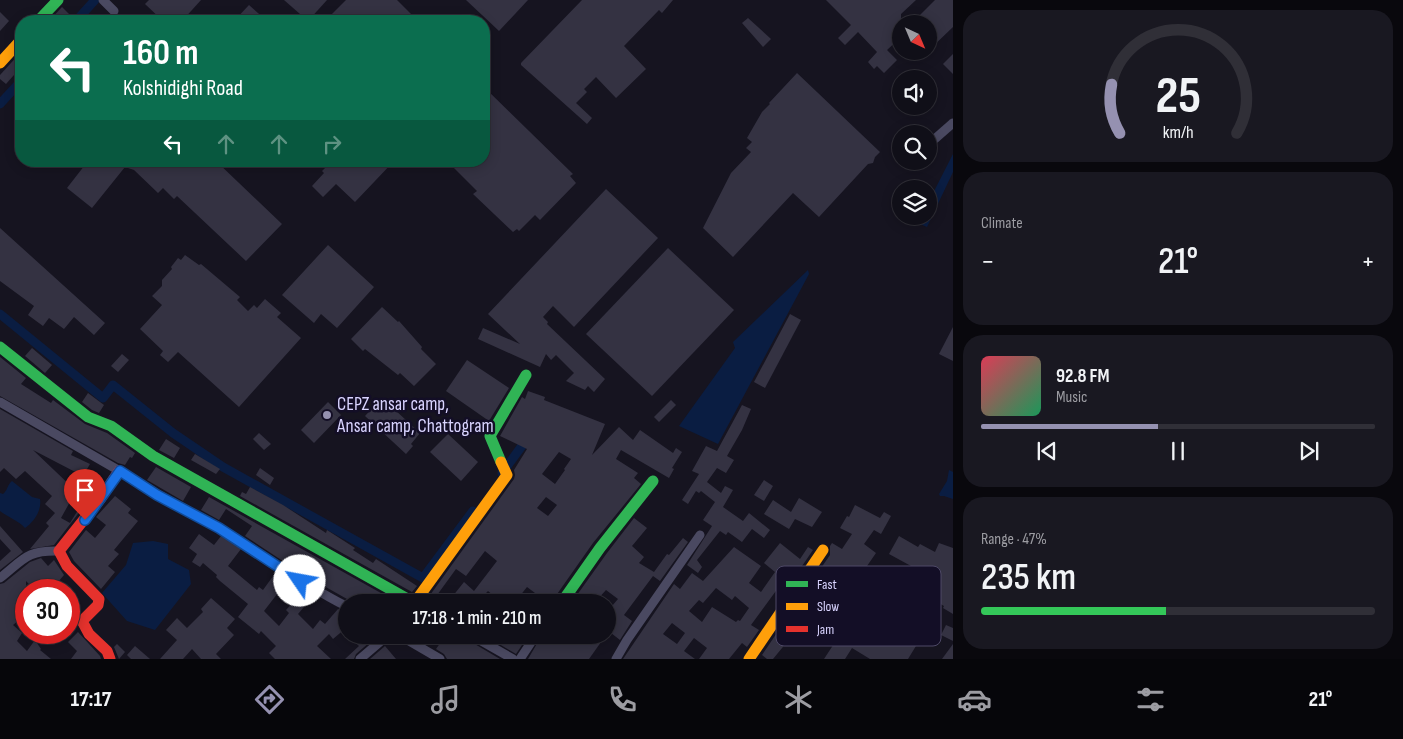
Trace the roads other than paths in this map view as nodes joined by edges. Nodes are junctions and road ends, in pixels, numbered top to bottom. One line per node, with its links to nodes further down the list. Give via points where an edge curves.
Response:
1 (58, 0): 4 (street)
2 (103, 0): 3 (street)
3 (114, 11)
4 (44, 15)
5 (15, 47): 6 (street)
6 (0, 63)
7 (953, 123): 8 (street)
8 (937, 137)
9 (0, 347): 19 (street, via 88,417 111,426 153,456)
10 (526, 375): 20 (street, via 490,436 507,475)
11 (0, 402): 12 (street)
12 (120, 471): 16 (street); 22 (street)
13 (653, 481): 21 (street)
14 (700, 535): 33 (street)
15 (823, 550): 17 (street)
16 (59, 551): 18 (street, via 41,550 26,556); 28 (street, via 67,566 99,599 98,605 82,621)
17 (812, 566)
18 (0, 578)
19 (400, 594)
20 (420, 594)
21 (568, 594)
22 (338, 602)
23 (776, 619): 34 (street)
24 (378, 644): 29 (street)
25 (414, 644): 30 (street)
26 (487, 644): 31 (street)
27 (530, 644): 32 (street)
28 (110, 659)
29 (360, 659)
30 (440, 659)
31 (513, 659)
32 (520, 659)
33 (616, 659)
34 (749, 659)

